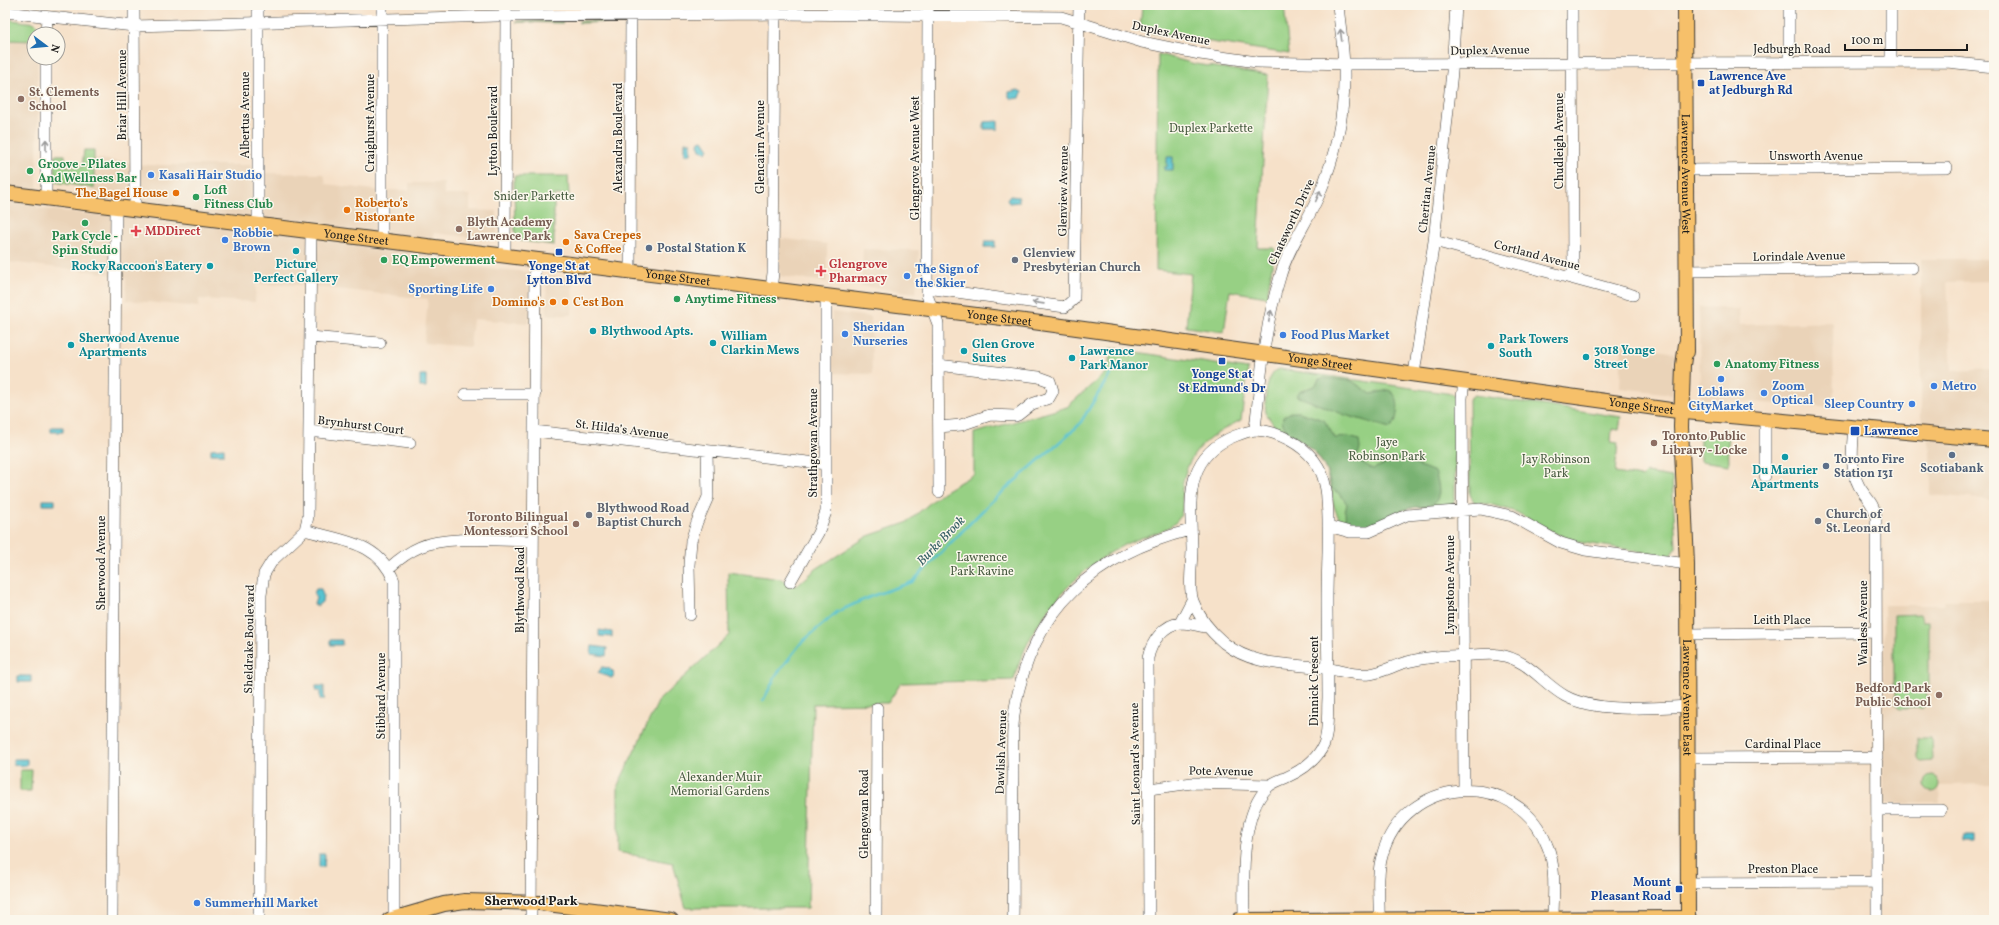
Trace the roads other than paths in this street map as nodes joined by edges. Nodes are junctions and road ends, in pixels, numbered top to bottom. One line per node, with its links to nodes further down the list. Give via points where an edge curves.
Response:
1 (134, 5): 22 (street, Briar Hill Avenue)
2 (258, 5): 20 (street, Albertus Avenue)
3 (382, 5): 18 (street, Craighurst Avenue)
4 (506, 5): 16 (street, Lytton Boulevard)
5 (1079, 5): 19 (street, Glenview Avenue)
6 (1338, 5): 27 (street, Chatsworth Drive, one-way to 6)
7 (1456, 5): 28 (street, Cheritan Avenue)
8 (1572, 5): 23 (street, Chudleigh Avenue)
9 (1685, 5): 26 (main road, Lawrence Avenue West)
10 (1788, 5): 24 (street)
11 (1891, 5): 25 (street)
12 (10, 10): 17 (street, Duplex Avenue)
13 (631, 10): 14 (street, Duplex Avenue); 16 (street, Duplex Avenue); 45 (street, Alexandra Boulevard)
14 (774, 10): 15 (street, Duplex Avenue); 48 (street, Glencairn Avenue)
15 (928, 10): 19 (street, Duplex Avenue, via 1061,17); 47 (street, Glengrove Avenue West)
16 (506, 16): 18 (street, Duplex Avenue); 41 (street, Lytton Boulevard)
17 (47, 17): 21 (street); 22 (street, Duplex Avenue)
18 (382, 19): 20 (street, Duplex Avenue); 39 (street, Craighurst Avenue)
19 (1079, 21): 27 (street, Duplex Avenue, via 1142,42 1200,54 1257,62); 47 (street, Glenview Avenue, one-way to 47, via 1074,299 1065,307)
20 (258, 23): 22 (street, Duplex Avenue); 37 (street, Albertus Avenue)
21 (46, 26)
22 (134, 26): 36 (street, Briar Hill Avenue)
23 (1572, 62): 26 (street, Duplex Avenue); 28 (street, Duplex Avenue); 46 (street, Chudleigh Avenue)
24 (1789, 62): 25 (street, Jedburgh Road); 26 (street, Jedburgh Road)
25 (1891, 62): 30 (street, Jedburgh Road, via 1947,62)
26 (1686, 63): 32 (main road, Lawrence Avenue West)
27 (1344, 64): 28 (street, Duplex Avenue); 54 (street, Chatsworth Drive, one-way to 27, via 1283,265 1310,214 1330,163 1343,101)
28 (1452, 64): 40 (street, Cheritan Avenue)
29 (46, 66): 34 (street, one-way to 29)
30 (1994, 67)
31 (1947, 168): 32 (street, Unsworth Avenue)
32 (1686, 170): 44 (main road, Lawrence Avenue West)
33 (5, 193): 34 (main road, Yonge Street)
34 (46, 198): 35 (main road, Yonge Street)
35 (116, 206): 36 (main road, Yonge Street); 103 (street, Sherwood Avenue)
36 (135, 209): 37 (main road, Yonge Street)
37 (258, 225): 38 (main road, Yonge Street)
38 (312, 232): 39 (main road, Yonge Street); 52 (street)
39 (382, 240): 41 (main road, Yonge Street)
40 (1434, 241): 46 (street, Cortland Avenue); 56 (street, Cheritan Avenue)
41 (505, 256): 42 (main road, Yonge Street)
42 (535, 260): 45 (main road, Yonge Street); 59 (street, Blythwood Road)
43 (1912, 268): 44 (street, Lorindale Avenue)
44 (1686, 271): 60 (main road, Lawrence Avenue West, via 1686,344 1683,365)
45 (630, 272): 48 (main road, Yonge Street)
46 (1572, 277): 50 (street, Cortland Avenue)
47 (927, 288): 51 (street, Glengrove Avenue West)
48 (771, 289): 49 (main road, Yonge Street)
49 (826, 295): 51 (main road, Yonge Street); 70 (street, Strathgowan Avenue)
50 (1634, 295)
51 (932, 309): 54 (main road, Yonge Street); 55 (street, Glengrove Avenue West, via 938,324)
52 (310, 337): 53 (street); 65 (street)
53 (380, 343)
54 (1262, 354): 56 (main road, Yonge Street); 64 (street, Chatsworth Drive)
55 (938, 365): 62 (street, Glengrove Avenue West); 62 (street, via 1039,377 1050,381 1053,387 1049,398 1032,404 1014,416 990,414 961,425)
56 (1414, 374): 57 (main road, Yonge Street)
57 (1464, 381): 60 (main road, Yonge Street); 73 (street, Lympstone Avenue)
58 (465, 394): 59 (street)
59 (535, 394): 66 (street, Blythwood Road)
60 (1685, 412): 61 (main road, Yonge Street); 78 (main road, Lawrence Avenue East)
61 (1765, 419): 63 (main road, Yonge Street); 71 (street)
62 (939, 427): 72 (street, Glengrove Avenue West)
63 (1854, 428): 67 (main road, Yonge Street); 85 (street, Wanless Avenue, via 1855,476 1860,488 1874,507 1876,516)
64 (1255, 429): 74 (street, Dinnick Crescent, via 1289,439 1300,446 1318,467 1326,487); 76 (street, via 1223,442 1200,464 1192,486)
65 (310, 431): 68 (street, Brynhurst Court); 75 (street, via 308,517)
66 (534, 431): 69 (street, St. Hilda’s Avenue); 77 (street, Blythwood Road)
67 (1994, 440)
68 (410, 444)
69 (707, 452): 70 (street, St. Hilda’s Avenue); 82 (street, via 708,497 695,527 690,551)
70 (826, 464): 80 (street, Strathgowan Avenue, via 827,504 824,522)
71 (1765, 476)
72 (939, 492)
73 (1463, 511): 74 (street, via 1407,515 1395,518 1379,529 1369,532 1350,532); 78 (street, via 1480,509 1504,514 1561,543 1585,550); 87 (street, Lympstone Avenue)
74 (1328, 526): 88 (street, Dinnick Crescent)
75 (305, 530): 79 (street, Stibbard Avenue, via 361,546 378,555); 104 (street, Sheldrake Boulevard, via 272,561 264,574 261,595)
76 (1190, 530): 81 (street); 110 (street, Dawlish Avenue, via 1138,546 1093,573 1056,610 1027,661 1013,728)
77 (533, 541): 79 (street, via 436,542 418,548); 100 (street, Blythwood Road)
78 (1687, 564): 86 (main road, Lawrence Avenue East)
79 (389, 568): 105 (street, Stibbard Avenue, via 394,581)
80 (790, 582)
81 (1192, 600): 83 (street); 84 (street)
82 (690, 615)
83 (1180, 623): 84 (street); 94 (street, Saint Leonard's Avenue, via 1158,636 1148,658)
84 (1207, 627): 88 (street, via 1234,650 1254,659 1270,664)
85 (1876, 632): 86 (street, Leith Place); 91 (street, Wanless Avenue)
86 (1688, 634): 89 (main road, Lawrence Avenue East)
87 (1463, 656): 88 (street, via 1424,658 1368,674); 89 (street, via 1498,654 1518,660 1557,691 1588,705); 95 (street, Lympstone Avenue)
88 (1328, 669): 93 (street, Dinnick Crescent, via 1327,730 1324,744 1317,755 1302,769)
89 (1689, 706): 92 (main road, Lawrence Avenue East)
90 (877, 708): 109 (street, Glengowan Road)
91 (1877, 757): 92 (street, Cardinal Place); 96 (street, Wanless Avenue)
92 (1689, 758): 99 (main road, Lawrence Avenue East)
93 (1269, 785): 94 (street, Pote Avenue, via 1192,783); 113 (street, via 1257,805 1246,836)
94 (1149, 789): 111 (street, Saint Leonard's Avenue)
95 (1464, 790): 101 (street, via 1444,793 1424,801 1407,813 1392,832 1380,863); 114 (street, via 1486,792 1505,799 1521,810 1540,832 1551,859)
96 (1877, 810): 97 (street); 98 (street, Wanless Avenue)
97 (1941, 810)
98 (1877, 882): 99 (street, Preston Place); 116 (street, Wanless Avenue)
99 (1689, 883): 102 (main road, Lawrence Avenue East)
100 (530, 902): 105 (main road, via 456,902); 106 (street, Blythwood Road); 107 (main road)
101 (1379, 919): 113 (main road); 114 (main road)
102 (1689, 919): 115 (main road)
103 (112, 920)
104 (259, 920)
105 (392, 920)
106 (530, 920)
107 (661, 920): 108 (main road)
108 (671, 920)
109 (876, 920)
110 (1013, 920)
111 (1149, 920)
112 (1239, 920): 113 (main road)
113 (1244, 920)
114 (1553, 920): 115 (main road)
115 (1632, 920)
116 (1877, 920)

